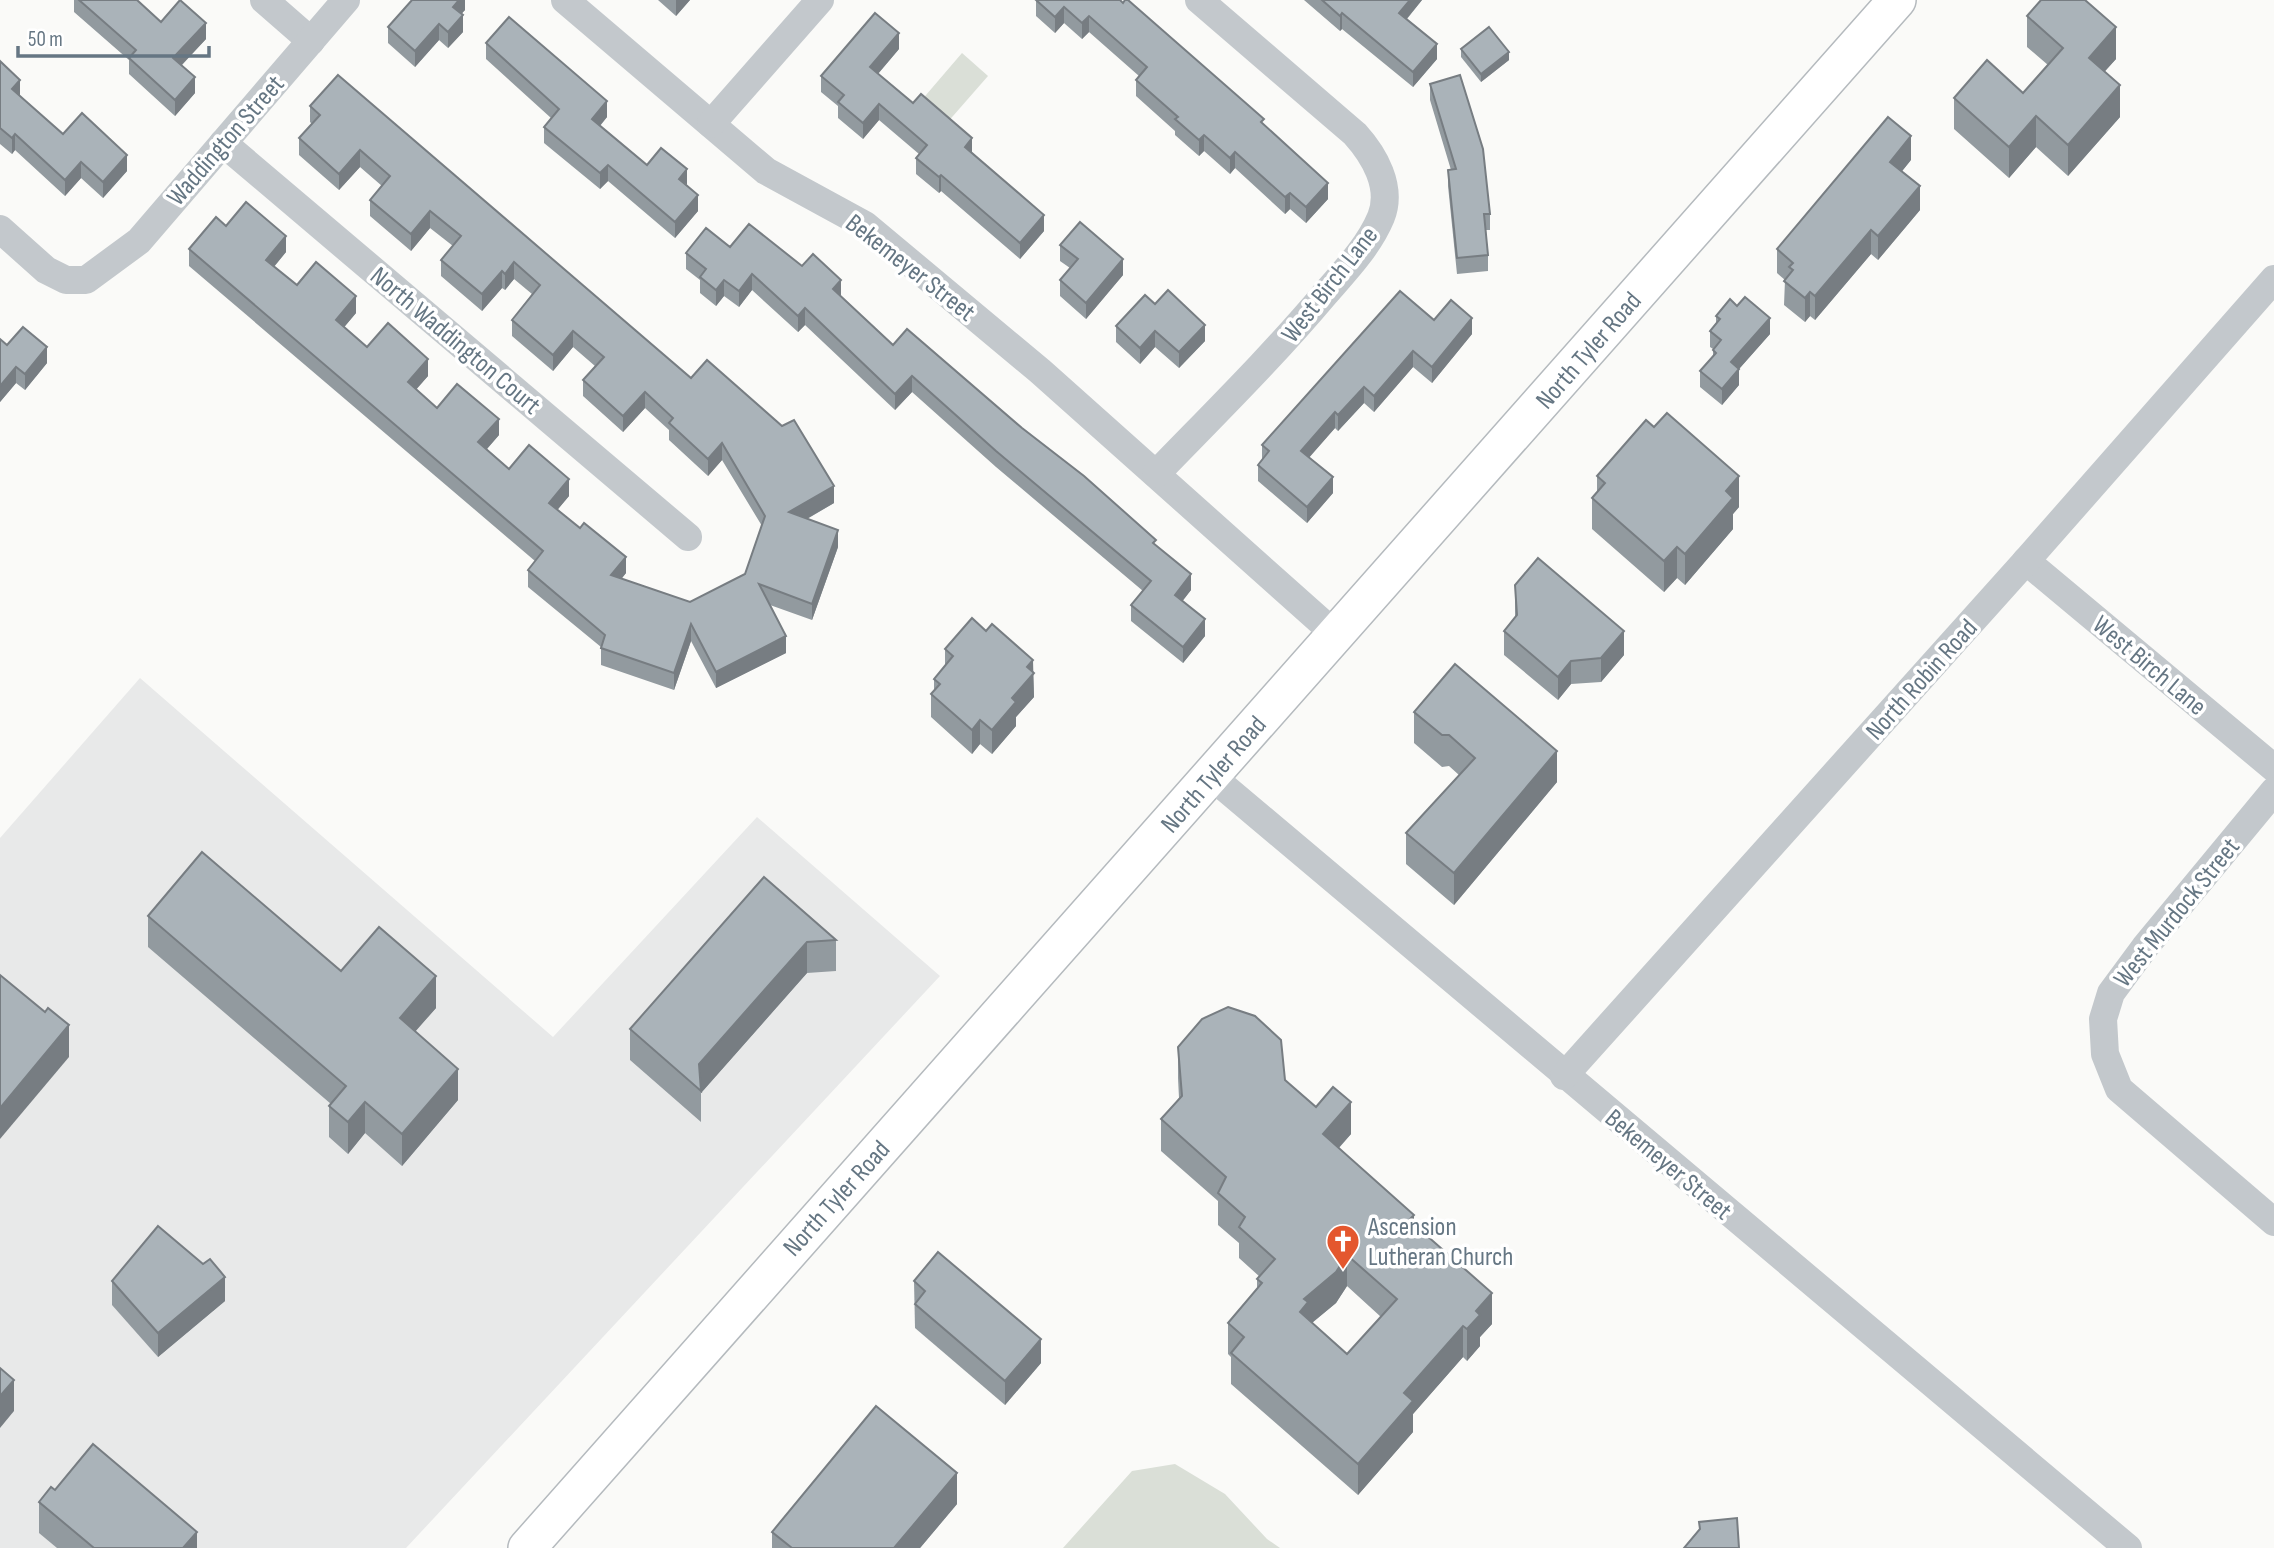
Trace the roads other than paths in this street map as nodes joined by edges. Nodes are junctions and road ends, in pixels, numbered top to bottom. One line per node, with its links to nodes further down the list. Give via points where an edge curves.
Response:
1 (264, 0): 7 (street)
2 (346, 0): 7 (street, Waddington Street)
3 (565, 0): 8 (street, Bekemeyer Street)
4 (820, 0): 8 (street)
5 (1199, 0): 12 (street, West Birch Lane, via 1355,134 1371,153 1384,183 1382,215 1357,256 1286,340)
6 (1897, 0): 15 (main road, North Tyler Road)
7 (311, 41): 9 (street, Waddington Street)
8 (711, 124): 12 (street, Bekemeyer Street, via 766,171 865,225)
9 (223, 143): 10 (street, Waddington Street, via 139,241 86,280 66,279 46,270); 13 (street, North Waddington Court)
10 (0, 229)
11 (2274, 279): 14 (street, North Robin Road)
12 (1156, 474): 15 (street, Bekemeyer Street)
13 (688, 537)
14 (2026, 561): 16 (street, West Birch Lane); 19 (street, North Robin Road)
15 (1336, 635): 17 (main road, North Tyler Road)
16 (2274, 768)
17 (1212, 776): 19 (street, Bekemeyer Street); 21 (main road, North Tyler Road)
18 (2274, 791): 20 (street, West Murdock Street, via 2145,947 2111,993 2103,1019 2105,1054 2119,1089)
19 (1564, 1076): 22 (street, Bekemeyer Street)
20 (2274, 1222)
21 (527, 1548)
22 (2128, 1548)

